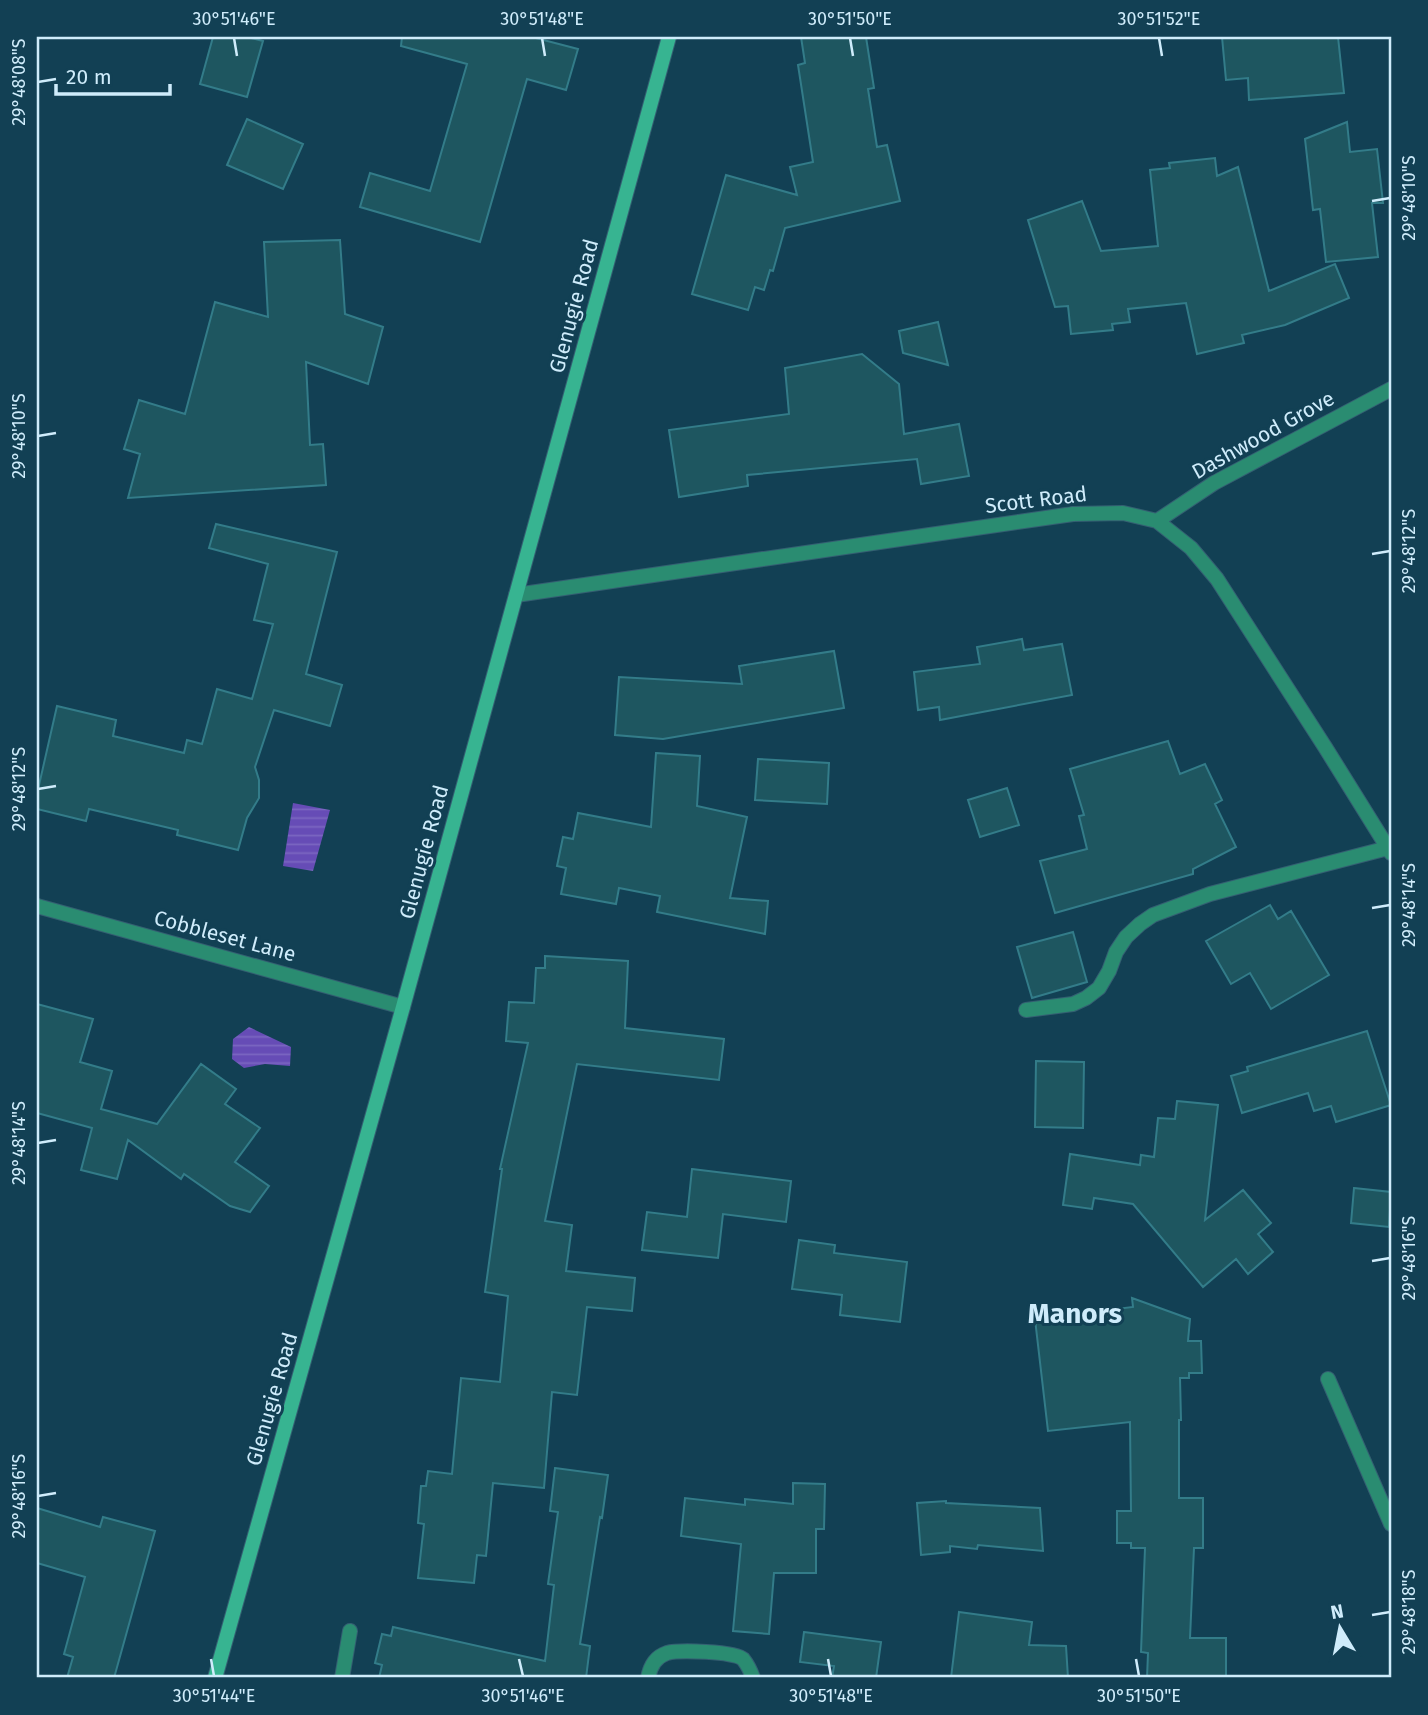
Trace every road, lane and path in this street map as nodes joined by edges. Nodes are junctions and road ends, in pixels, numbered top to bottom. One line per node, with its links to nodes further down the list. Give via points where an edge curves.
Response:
1 (669, 37): 4 (street, Glenugie Road)
2 (1391, 389): 3 (street, Dashwood Grove, via 1213,483)
3 (1157, 521): 4 (street, Scott Road, via 1123,513 1073,514); 5 (street, Scott Road, via 1191,548 1217,579)
4 (516, 595): 7 (street, Glenugie Road)
5 (1390, 850): 8 (street, via 1210,894 1153,915 1126,937 1099,988 1086,998)
6 (37, 906): 7 (street, Cobbleset Lane)
7 (403, 1007): 12 (street, Glenugie Road)
8 (1026, 1010)
9 (1328, 1379): 10 (street)
10 (1391, 1524)
11 (350, 1631): 13 (street)
12 (215, 1678)
13 (342, 1678)
14 (649, 1678): 15 (street, via 650,1668 667,1653 723,1652 743,1659)
15 (753, 1678)

